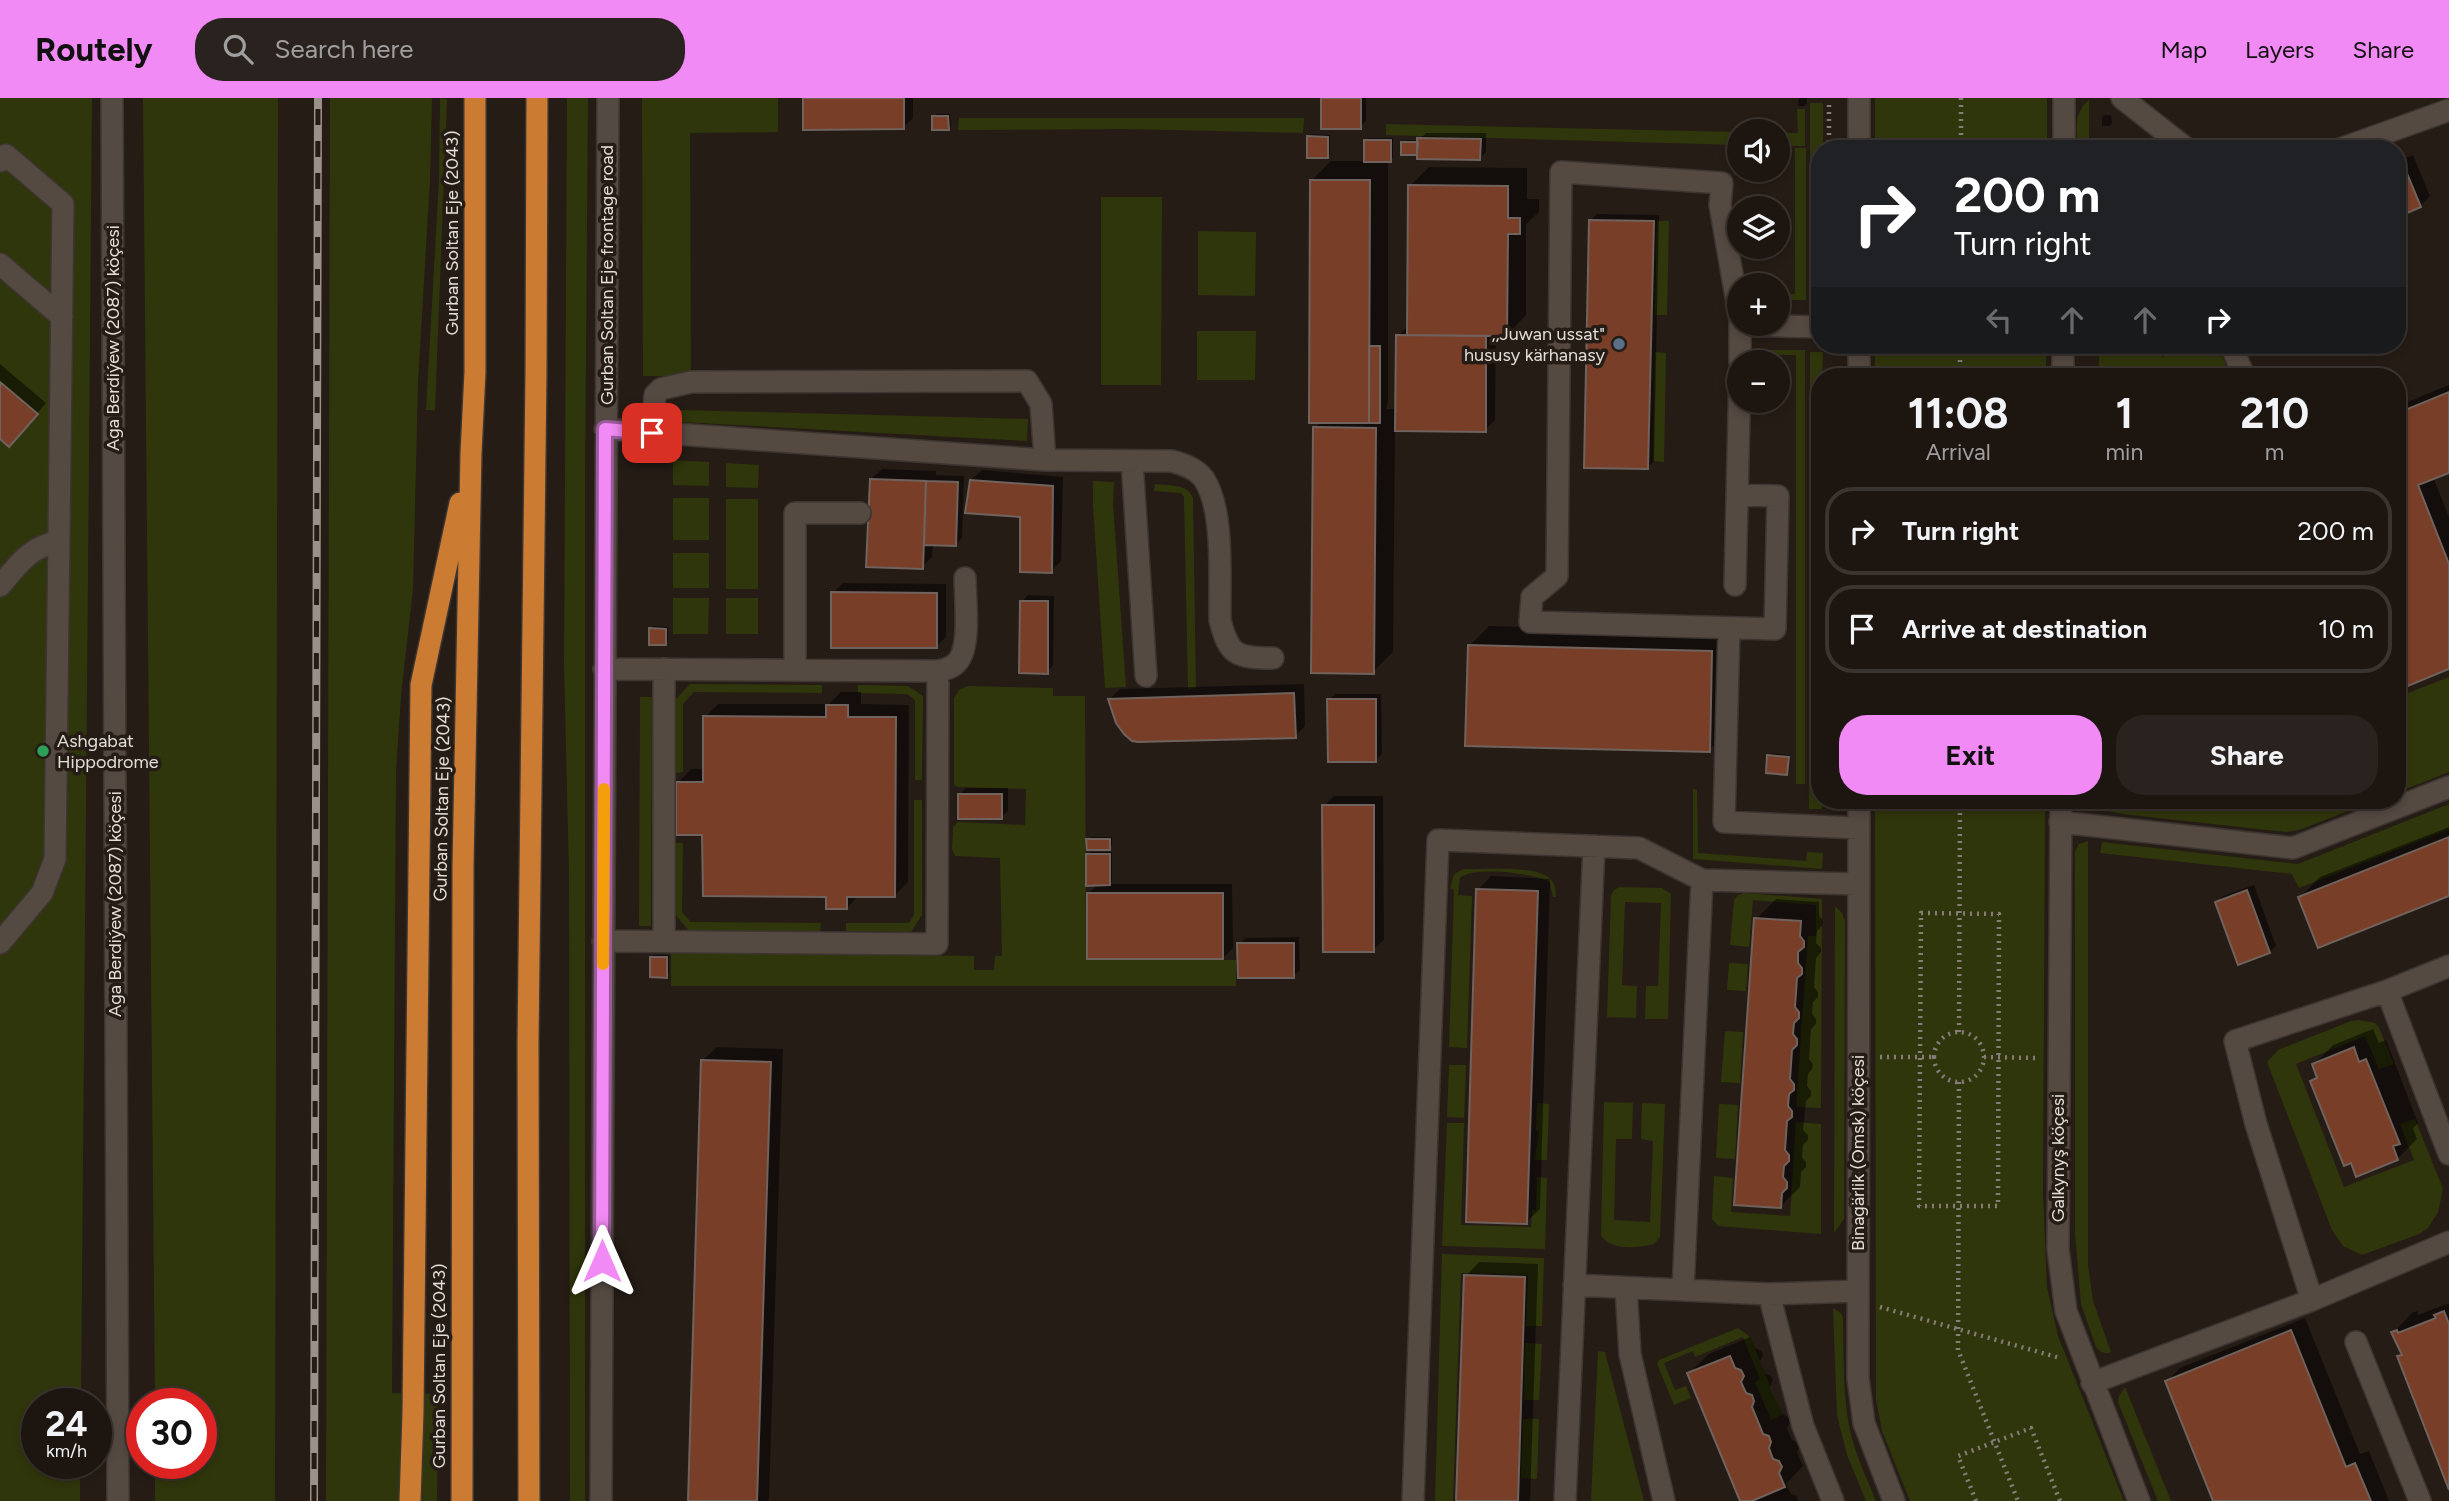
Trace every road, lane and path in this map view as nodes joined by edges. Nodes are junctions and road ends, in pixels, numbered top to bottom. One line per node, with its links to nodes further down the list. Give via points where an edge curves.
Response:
1 (112, 98): 82 (street, Aga Berdiýew (2087) köçesi)
2 (475, 98): 26 (highway, Gurban Soltan Eje (2043))
3 (537, 98): 85 (highway, via 528,1044)
4 (608, 98): 24 (street, Gurban Soltan Eje frontage road)
5 (1859, 98): 12 (street)
6 (1961, 98): 13 (path)
7 (2064, 98): 14 (street)
8 (2122, 98): 15 (street)
9 (1829, 102): 11 (path)
10 (2449, 110): 16 (street)
11 (1829, 140)
12 (1859, 140)
13 (1961, 140)
14 (2064, 140)
15 (2176, 140)
16 (2365, 140)
17 (0, 161): 20 (street, via 6,155 63,204)
18 (0, 264): 20 (street)
19 (1732, 273): 35 (street, via 1720,205 1722,183 1561,172 1558,576 1532,597 1530,622)
20 (62, 317): 31 (street)
21 (1790, 326): 22 (street)
22 (1811, 327)
23 (1739, 413): 29 (street)
24 (605, 429): 25 (street); 37 (street, Gurban Soltan Eje frontage road)
25 (652, 433): 27 (street); 27 (street, via 655,395 691,382 1027,381 1041,404)
26 (471, 453): 83 (highway, via 421,685); 84 (highway, Gurban Soltan Eje (2043), via 463,866)
27 (1045, 460): 28 (street)
28 (1132, 461): 36 (street, via 1171,461 1202,477 1217,513 1224,636 1232,652 1246,658); 41 (street)
29 (1737, 495): 33 (street); 35 (street, via 1778,496 1775,629)
30 (860, 513): 39 (street, via 795,513)
31 (59, 542): 34 (street, via 36,548); 56 (street, via 55,859 42,893)
32 (965, 578): 40 (street, via 965,645 951,668)
33 (1735, 585)
34 (0, 586)
35 (1729, 628): 49 (street, via 1724,822)
36 (1273, 658)
37 (604, 669): 38 (street); 54 (street, Gurban Soltan Eje frontage road)
38 (664, 669): 39 (street); 55 (street)
39 (794, 670): 40 (street)
40 (938, 671): 55 (street, via 937,944)
41 (1146, 676)
42 (2449, 787): 43 (street)
43 (2406, 804)
44 (1859, 809): 49 (street, Binagärlik (Omsk) köçesi)
45 (1960, 809): 53 (path)
46 (2061, 809): 48 (street, Galkynyş köçesi)
47 (2393, 809): 48 (street, via 2293,848)
48 (2060, 822): 80 (street, Galkynyş köçesi, via 2058,1258 2066,1311)
49 (1859, 828): 52 (street, Binagärlik (Omsk) köçesi)
50 (1594, 846): 51 (street, via 1639,848); 70 (street); 87 (street, via 1438,840)
51 (1702, 880): 52 (street); 72 (street)
52 (1858, 884): 73 (street, Binagärlik (Omsk) köçesi)
53 (1960, 913): 59 (path); 61 (path, via 1921,913); 64 (path, via 1999,914)
54 (603, 941): 55 (street); 86 (street, Gurban Soltan Eje frontage road)
55 (663, 941)
56 (0, 943)
57 (2449, 966): 58 (street)
58 (2387, 991): 67 (street); 75 (street, via 2235,1041 2256,1124)
59 (1959, 1032): 62 (path, via 1940,1041); 63 (path, via 1979,1041)
60 (1877, 1057): 61 (path)
61 (1920, 1057): 62 (path); 68 (path, via 1919,1206)
62 (1935, 1057): 66 (path, via 1940,1073)
63 (1984, 1057): 64 (path); 66 (path, via 1979,1073)
64 (1998, 1057): 65 (path); 68 (path, via 1998,1206)
65 (2043, 1058)
66 (1959, 1082): 68 (path)
67 (2449, 1154)
68 (1959, 1206): 77 (path)
69 (2449, 1242): 75 (street)
70 (1574, 1285): 71 (street); 88 (street)
71 (1626, 1288): 72 (street); 89 (street, via 1630,1354)
72 (1683, 1290): 74 (street)
73 (1858, 1291): 74 (street); 91 (street, Binagärlik (Omsk) köçesi, via 1860,1401)
74 (1769, 1294): 90 (street, via 1803,1426)
75 (2312, 1300): 80 (street)
76 (1877, 1306): 77 (path)
77 (1958, 1329): 79 (path); 81 (path, via 1958,1350)
78 (2356, 1342): 96 (street)
79 (2066, 1359)
80 (2092, 1383): 95 (street, Galkynyş köçesi)
81 (1995, 1442): 92 (path, via 1958,1456); 93 (path); 94 (path, via 2031,1428)
82 (118, 1501)
83 (410, 1501)
84 (462, 1501)
85 (529, 1501)
86 (601, 1501)
87 (1413, 1501)
88 (1565, 1501)
89 (1664, 1501)
90 (1833, 1501)
91 (1894, 1501)
92 (1976, 1501)
93 (2018, 1501)
94 (2060, 1501)
95 (2139, 1501)
96 (2420, 1501)

